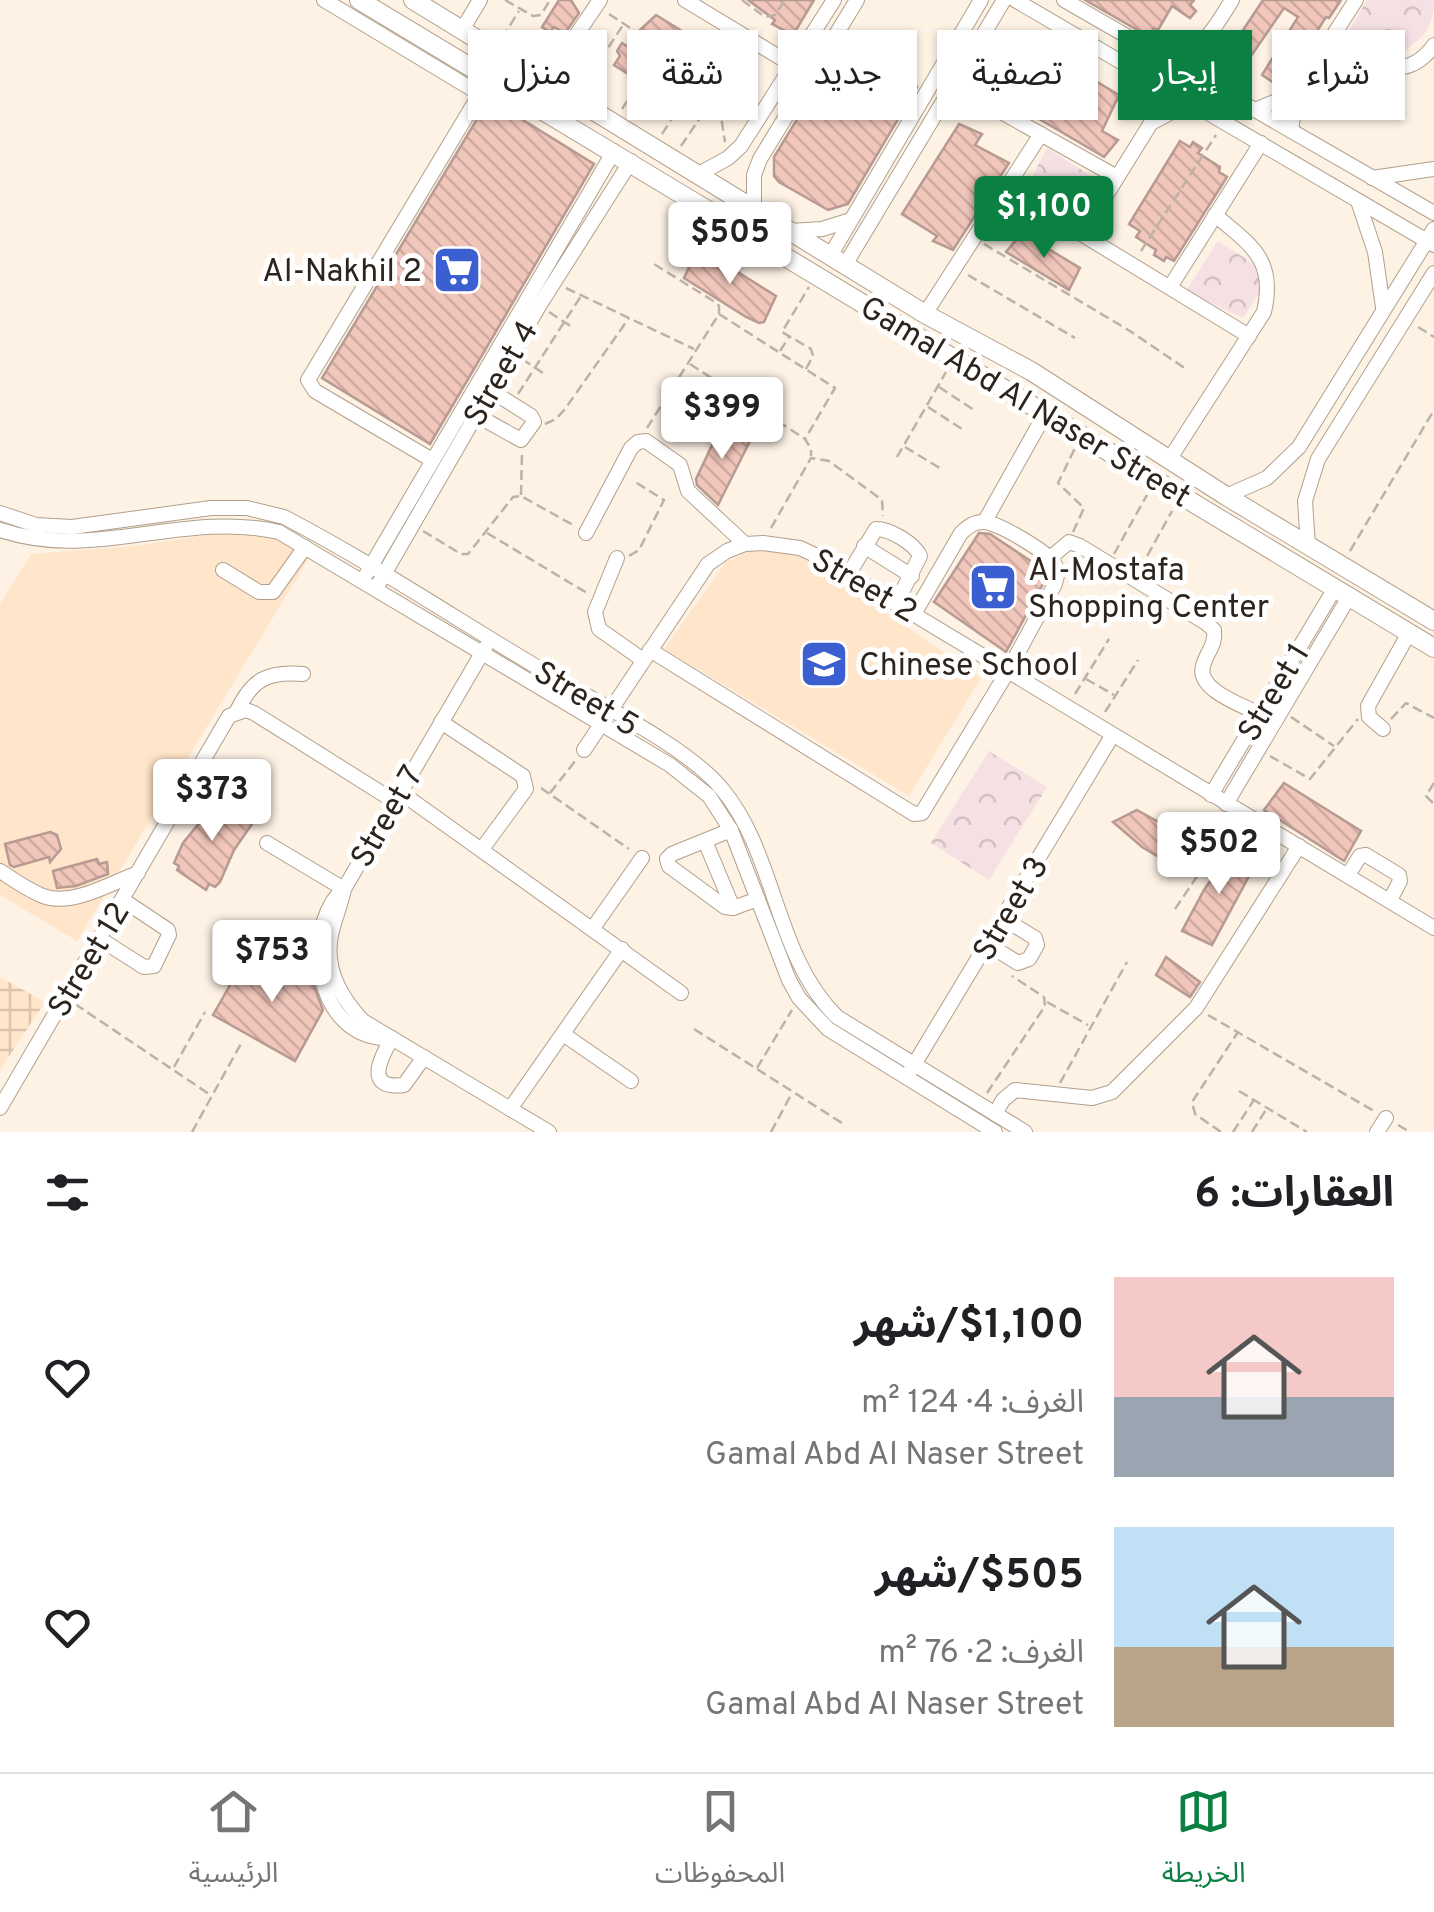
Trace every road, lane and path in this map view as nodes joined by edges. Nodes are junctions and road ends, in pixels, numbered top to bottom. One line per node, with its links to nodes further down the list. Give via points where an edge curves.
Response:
1 (324, 0): 38 (street)
2 (360, 0): 37 (main road, Gamal Abd Al Naser Street)
3 (413, 0): 22 (main road, Gamal Abd Al Naser Street)
4 (480, 0): 22 (street)
5 (504, 0): 20 (path)
6 (550, 0): 20 (path, via 541,15)
7 (685, 0): 19 (street)
8 (742, 0): 9 (path, via 765,17)
9 (785, 0)
10 (834, 0): 26 (street)
11 (857, 0): 68 (street)
12 (982, 0): 79 (street)
13 (1004, 0): 27 (street)
14 (1015, 0): 35 (street)
15 (1064, 0): 30 (street)
16 (1232, 0): 28 (street)
17 (1356, 0): 29 (street)
18 (598, 3): 21 (path); 24 (street)
19 (706, 5): 34 (street)
20 (520, 10): 23 (path)
21 (624, 23): 25 (path); 33 (path)
22 (462, 30): 31 (main road, Gamal Abd Al Naser Street)
23 (507, 30)
24 (580, 30)
25 (635, 30)
26 (816, 30)
27 (986, 30)
28 (1213, 30)
29 (1337, 30)
30 (1118, 31)
31 (468, 34)
32 (1434, 45): 36 (street)
33 (607, 49)
34 (778, 55)
35 (1118, 60)
36 (1405, 66)
37 (468, 74)
38 (468, 77)
39 (778, 90): 63 (street)
40 (1272, 103): 43 (street)
41 (1252, 108): 43 (street)
42 (627, 110): 59 (path)
43 (1255, 110): 60 (street)
44 (937, 112): 85 (street)
45 (468, 114): 135 (street, via 308,380 315,391)
46 (627, 117): 59 (path)
47 (607, 119): 59 (main road, Gamal Abd Al Naser Street)
48 (552, 120): 65 (main road, Gamal Abd Al Naser Street)
49 (671, 120): 64 (path)
50 (699, 120): 67 (path)
51 (723, 120): 66 (path)
52 (1016, 120): 61 (street)
53 (1151, 120): 58 (street)
54 (1157, 120): 58 (street)
55 (1222, 120): 57 (street)
56 (1292, 120): 60 (street)
57 (1226, 122): 62 (street); 84 (path)
58 (1151, 123): 72 (street)
59 (619, 127): 64 (main road, Gamal Abd Al Naser Street)
60 (1291, 131): 73 (street)
61 (1041, 134): 72 (street); 74 (street)
62 (1261, 142): 75 (street); 78 (street)
63 (741, 146): 66 (street); 68 (street)
64 (653, 148): 67 (main road, Gamal Abd Al Naser Street)
65 (614, 151): 69 (main road, Gamal Abd Al Naser Street); 135 (street, Street 4)
66 (728, 158): 71 (street)
67 (672, 159): 71 (main road, Gamal Abd Al Naser Street)
68 (760, 159): 76 (street)
69 (631, 161): 88 (main road, Gamal Abd Al Naser Street); 90 (street, Street 4)
70 (1434, 169): 73 (street)
71 (698, 175): 76 (main road, Gamal Abd Al Naser Street)
72 (1117, 178): 81 (street)
73 (1372, 178): 77 (street)
74 (1006, 188): 81 (street); 82 (street)
75 (1358, 200): 83 (street); 94 (street)
76 (754, 209): 80 (main road, Gamal Abd Al Naser Street)
77 (1434, 213)
78 (1215, 216): 91 (street); 102 (street, via 1264,264 1264,312)
79 (852, 219): 80 (street); 85 (street)
80 (790, 230): 85 (main road, Gamal Abd Al Naser Street)
81 (1082, 234): 91 (street)
82 (974, 238): 87 (street); 112 (path)
83 (1432, 238): 94 (street)
84 (1141, 251)
85 (838, 260): 96 (main road, Gamal Abd Al Naser Street)
86 (654, 264): 95 (path, via 715,302)
87 (955, 268): 96 (street); 104 (path)
88 (817, 273): 101 (path, via 782,332); 108 (main road, Gamal Abd Al Naser Street)
89 (1434, 273): 98 (street)
90 (554, 282): 92 (path); 93 (street, Street 4)
91 (1170, 287): 102 (street)
92 (582, 295): 97 (path); 99 (path)
93 (539, 306): 99 (path); 106 (street, Street 4)
94 (1384, 307): 139 (street, via 1299,447)
95 (719, 314): 105 (path); 107 (path)
96 (925, 314): 113 (main road, Gamal Abd Al Naser Street)
97 (629, 318): 105 (path); 125 (path, via 556,419)
98 (1404, 318): 103 (path); 139 (street, via 1318,459)
99 (565, 323): 100 (path); 110 (path)
100 (572, 327)
101 (789, 336): 107 (path); 111 (path, via 811,350)
102 (1249, 336): 136 (street)
103 (1434, 337)
104 (1075, 338)
105 (695, 350): 109 (path)
106 (512, 352): 110 (path); 116 (street, Street 4)
107 (779, 352): 111 (path)
108 (953, 358): 115 (path); 117 (main road, Gamal Abd Al Naser Street)
109 (688, 362): 129 (path); 131 (path)
110 (535, 368): 114 (path); 118 (path)
111 (806, 369): 129 (path, via 835,388)
112 (1186, 369)
113 (1031, 371): 117 (main road, via 1033,388); 120 (main road, Gamal Abd Al Naser Street)
114 (544, 374)
115 (937, 386): 119 (path); 121 (path)
116 (490, 390): 118 (street); 124 (street, Street 4)
117 (1018, 397): 123 (main road, Gamal Abd Al Naser Street)
118 (512, 404): 125 (street); 126 (street)
119 (926, 406): 127 (path); 132 (path)
120 (1091, 408): 128 (main road, via 1070,414); 136 (main road, Gamal Abd Al Naser Street)
121 (974, 410)
122 (1434, 410): 160 (path)
123 (1044, 414): 128 (main road, Gamal Abd Al Naser Street); 145 (street)
124 (476, 415): 126 (street); 146 (street, Street 4)
125 (534, 422): 130 (street)
126 (498, 427): 130 (street)
127 (965, 431)
128 (1076, 433): 140 (main road, Gamal Abd Al Naser Street); 151 (path, via 1058,483 1084,508)
129 (805, 439): 134 (path)
130 (522, 440): 142 (path)
131 (638, 442): 138 (street); 153 (street, via 680,466 688,491)
132 (904, 446): 133 (path); 137 (path)
133 (897, 457)
134 (810, 458): 147 (path, via 829,461 882,500); 152 (path)
135 (432, 460): 164 (street, Street 4)
136 (1170, 460): 143 (main road, Gamal Abd Al Naser Street)
137 (943, 470)
138 (617, 472): 150 (street); 157 (path, via 664,500 639,550)
139 (1295, 475): 143 (street); 154 (street)
140 (1155, 480): 141 (main road, Gamal Abd Al Naser Street); 159 (path)
141 (1180, 495): 165 (path); 166 (main road, Gamal Abd Al Naser Street)
142 (521, 496): 149 (path, via 513,497); 150 (path)
143 (1226, 496): 154 (main road, Gamal Abd Al Naser Street)
144 (0, 513): 164 (street, Street 5, via 72,528 247,508 284,517)
145 (985, 521): 158 (street); 169 (street, via 961,533)
146 (413, 525): 149 (path, via 461,554); 164 (street, Street 4)
147 (884, 529): 155 (street, via 876,529); 163 (street, via 917,549)
148 (0, 530): 156 (street, Street 5, via 72,543 246,524)
149 (486, 532): 167 (path)
150 (586, 533)
151 (1069, 542): 158 (street); 159 (street)
152 (763, 543): 153 (street, Street 2); 162 (street, Street 2, via 800,548)
153 (745, 544): 175 (street, Street 2, via 708,564)
154 (1308, 544): 160 (main road, Gamal Abd Al Naser Street)
155 (864, 546): 162 (street); 163 (street)
156 (305, 547): 161 (street, via 273,592 259,592); 164 (street, Street 5)
157 (617, 558): 167 (street)
158 (1050, 558): 177 (street, via 1058,576)
159 (1108, 564): 165 (street)
160 (1342, 565): 170 (main road, Gamal Abd Al Naser Street)
161 (223, 570)
162 (848, 575): 168 (street, Street 2)
163 (912, 576): 168 (street)
164 (373, 577): 173 (street, Street 5)
165 (1134, 580): 185 (street, via 1214,630 1203,679)
166 (1342, 592): 171 (main road, Gamal Abd Al Naser Street); 183 (street, Street 1); 185 (street, Street 1)
167 (600, 601): 175 (street, via 594,612 599,628)
168 (896, 604): 169 (street, Street 2)
169 (914, 614): 177 (street, Street 2)
170 (1434, 620)
171 (1408, 632): 174 (main road, Gamal Abd Al Naser Street); 181 (street)
172 (1109, 639): 179 (path)
173 (486, 646): 186 (street, Street 5); 188 (street, Street 7)
174 (1434, 648)
175 (647, 655): 177 (street, via 914,814 927,807); 186 (street, Street 2)
176 (1138, 660): 180 (path)
177 (1008, 671): 182 (street, Street 2)
178 (303, 674): 184 (street, Street 12, via 258,681)
179 (1085, 678): 180 (path); 182 (path)
180 (1115, 696): 189 (path)
181 (1368, 706): 190 (street, via 1369,717); 192 (path)
182 (1067, 708): 189 (street, Street 2)
183 (1282, 710): 192 (path); 193 (street, Street 1)
184 (237, 711): 199 (street, via 254,713); 210 (street, Street 12)
185 (1259, 714): 198 (street, Street 1)
186 (607, 718): 194 (street, Street 2); 203 (street, Street 5, via 692,780); 241 (street, Street 5, via 690,760 722,788 738,811 813,989 838,1017)
187 (1434, 718): 190 (path, via 1406,703)
188 (441, 722): 195 (street); 199 (street, Street 7)
189 (1097, 726): 191 (street, Street 2)
190 (1383, 729)
191 (1112, 736): 198 (street, Street 2); 218 (street, Street 3)
192 (1336, 747): 193 (path, via 1310,779)
193 (1258, 749): 200 (street, Street 1)
194 (584, 750): 197 (path)
195 (523, 776): 197 (path); 207 (street, via 526,789)
196 (1434, 782): 201 (path, via 1426,796)
197 (549, 794): 208 (path)
198 (1211, 795): 200 (street, Street 2)
199 (397, 796): 207 (street); 212 (street, Street 7)
200 (1226, 804): 202 (street, Street 2)
201 (1434, 804)
202 (1240, 812): 206 (street, Street 2); 217 (path)
203 (731, 830): 204 (street); 214 (street, Street 5)
204 (705, 840): 216 (street); 216 (street, via 672,854 669,866)
205 (267, 843): 212 (street)
206 (1299, 846): 211 (street, Street 2); 230 (street)
207 (482, 850): 219 (street)
208 (642, 858): 219 (street)
209 (0, 872): 210 (street, via 56,899)
210 (139, 873): 213 (street, Street 12)
211 (1348, 876): 215 (street, Street 2); 215 (street, via 1362,854 1397,873)
212 (344, 890): 236 (street, Street 7, via 331,932 332,973 352,1010); 236 (street, via 318,936 326,988 338,1012 360,1032)
213 (123, 900): 221 (street, Street 12); 221 (street, via 168,930 154,966 144,967)
214 (758, 900): 216 (street); 228 (street, Street 5)
215 (1390, 900): 220 (street, Street 2)
216 (733, 908)
217 (1175, 909)
218 (1004, 919): 222 (street, Street 3); 222 (street, via 1037,946 1018,963)
219 (594, 928): 223 (street)
220 (1434, 928)
221 (100, 940): 227 (street, Street 12)
222 (989, 944): 241 (street, Street 3)
223 (622, 949): 226 (street); 235 (street)
224 (1126, 962): 232 (path)
225 (1013, 977): 229 (path)
226 (681, 992)
227 (65, 998): 239 (path); 249 (street, Street 12)
228 (799, 998): 240 (path); 241 (street, Street 5, via 828,1029)
229 (1046, 1001): 232 (path); 248 (path)
230 (1196, 1008): 234 (path); 245 (street, via 1112,1092 1092,1098)
231 (205, 1012): 239 (path)
232 (1091, 1026): 245 (path)
233 (694, 1030): 240 (path)
234 (1238, 1032): 253 (path); 260 (path, via 1192,1102 1195,1114)
235 (563, 1034): 242 (street); 251 (street)
236 (392, 1038): 238 (street, Street 7); 238 (street, via 377,1069 392,1085 404,1084)
237 (243, 1040): 246 (path)
238 (424, 1057): 251 (street, Street 7)
239 (172, 1069): 246 (path)
240 (756, 1069): 244 (path)
241 (910, 1072): 248 (street, Street 5); 259 (street, Street 5)
242 (631, 1081)
243 (1239, 1091): 247 (path)
244 (792, 1092): 254 (path); 258 (path)
245 (1054, 1093): 252 (street, via 1015,1090)
246 (212, 1096): 257 (path)
247 (1254, 1100): 250 (path); 261 (path)
248 (980, 1104): 252 (street, Street 5)
249 (0, 1108)
250 (1268, 1108): 262 (path); 263 (path)
251 (510, 1109): 255 (street, Street 7)
252 (995, 1114): 256 (street, Street 5)
253 (1386, 1118): 264 (street); 265 (path)
254 (842, 1123)
255 (545, 1131)
256 (1022, 1131)
257 (192, 1132)
258 (771, 1132)
259 (994, 1132)
260 (1221, 1132)
261 (1234, 1132)
262 (1252, 1132)
263 (1307, 1132)
264 (1377, 1132)
265 (1410, 1132)

